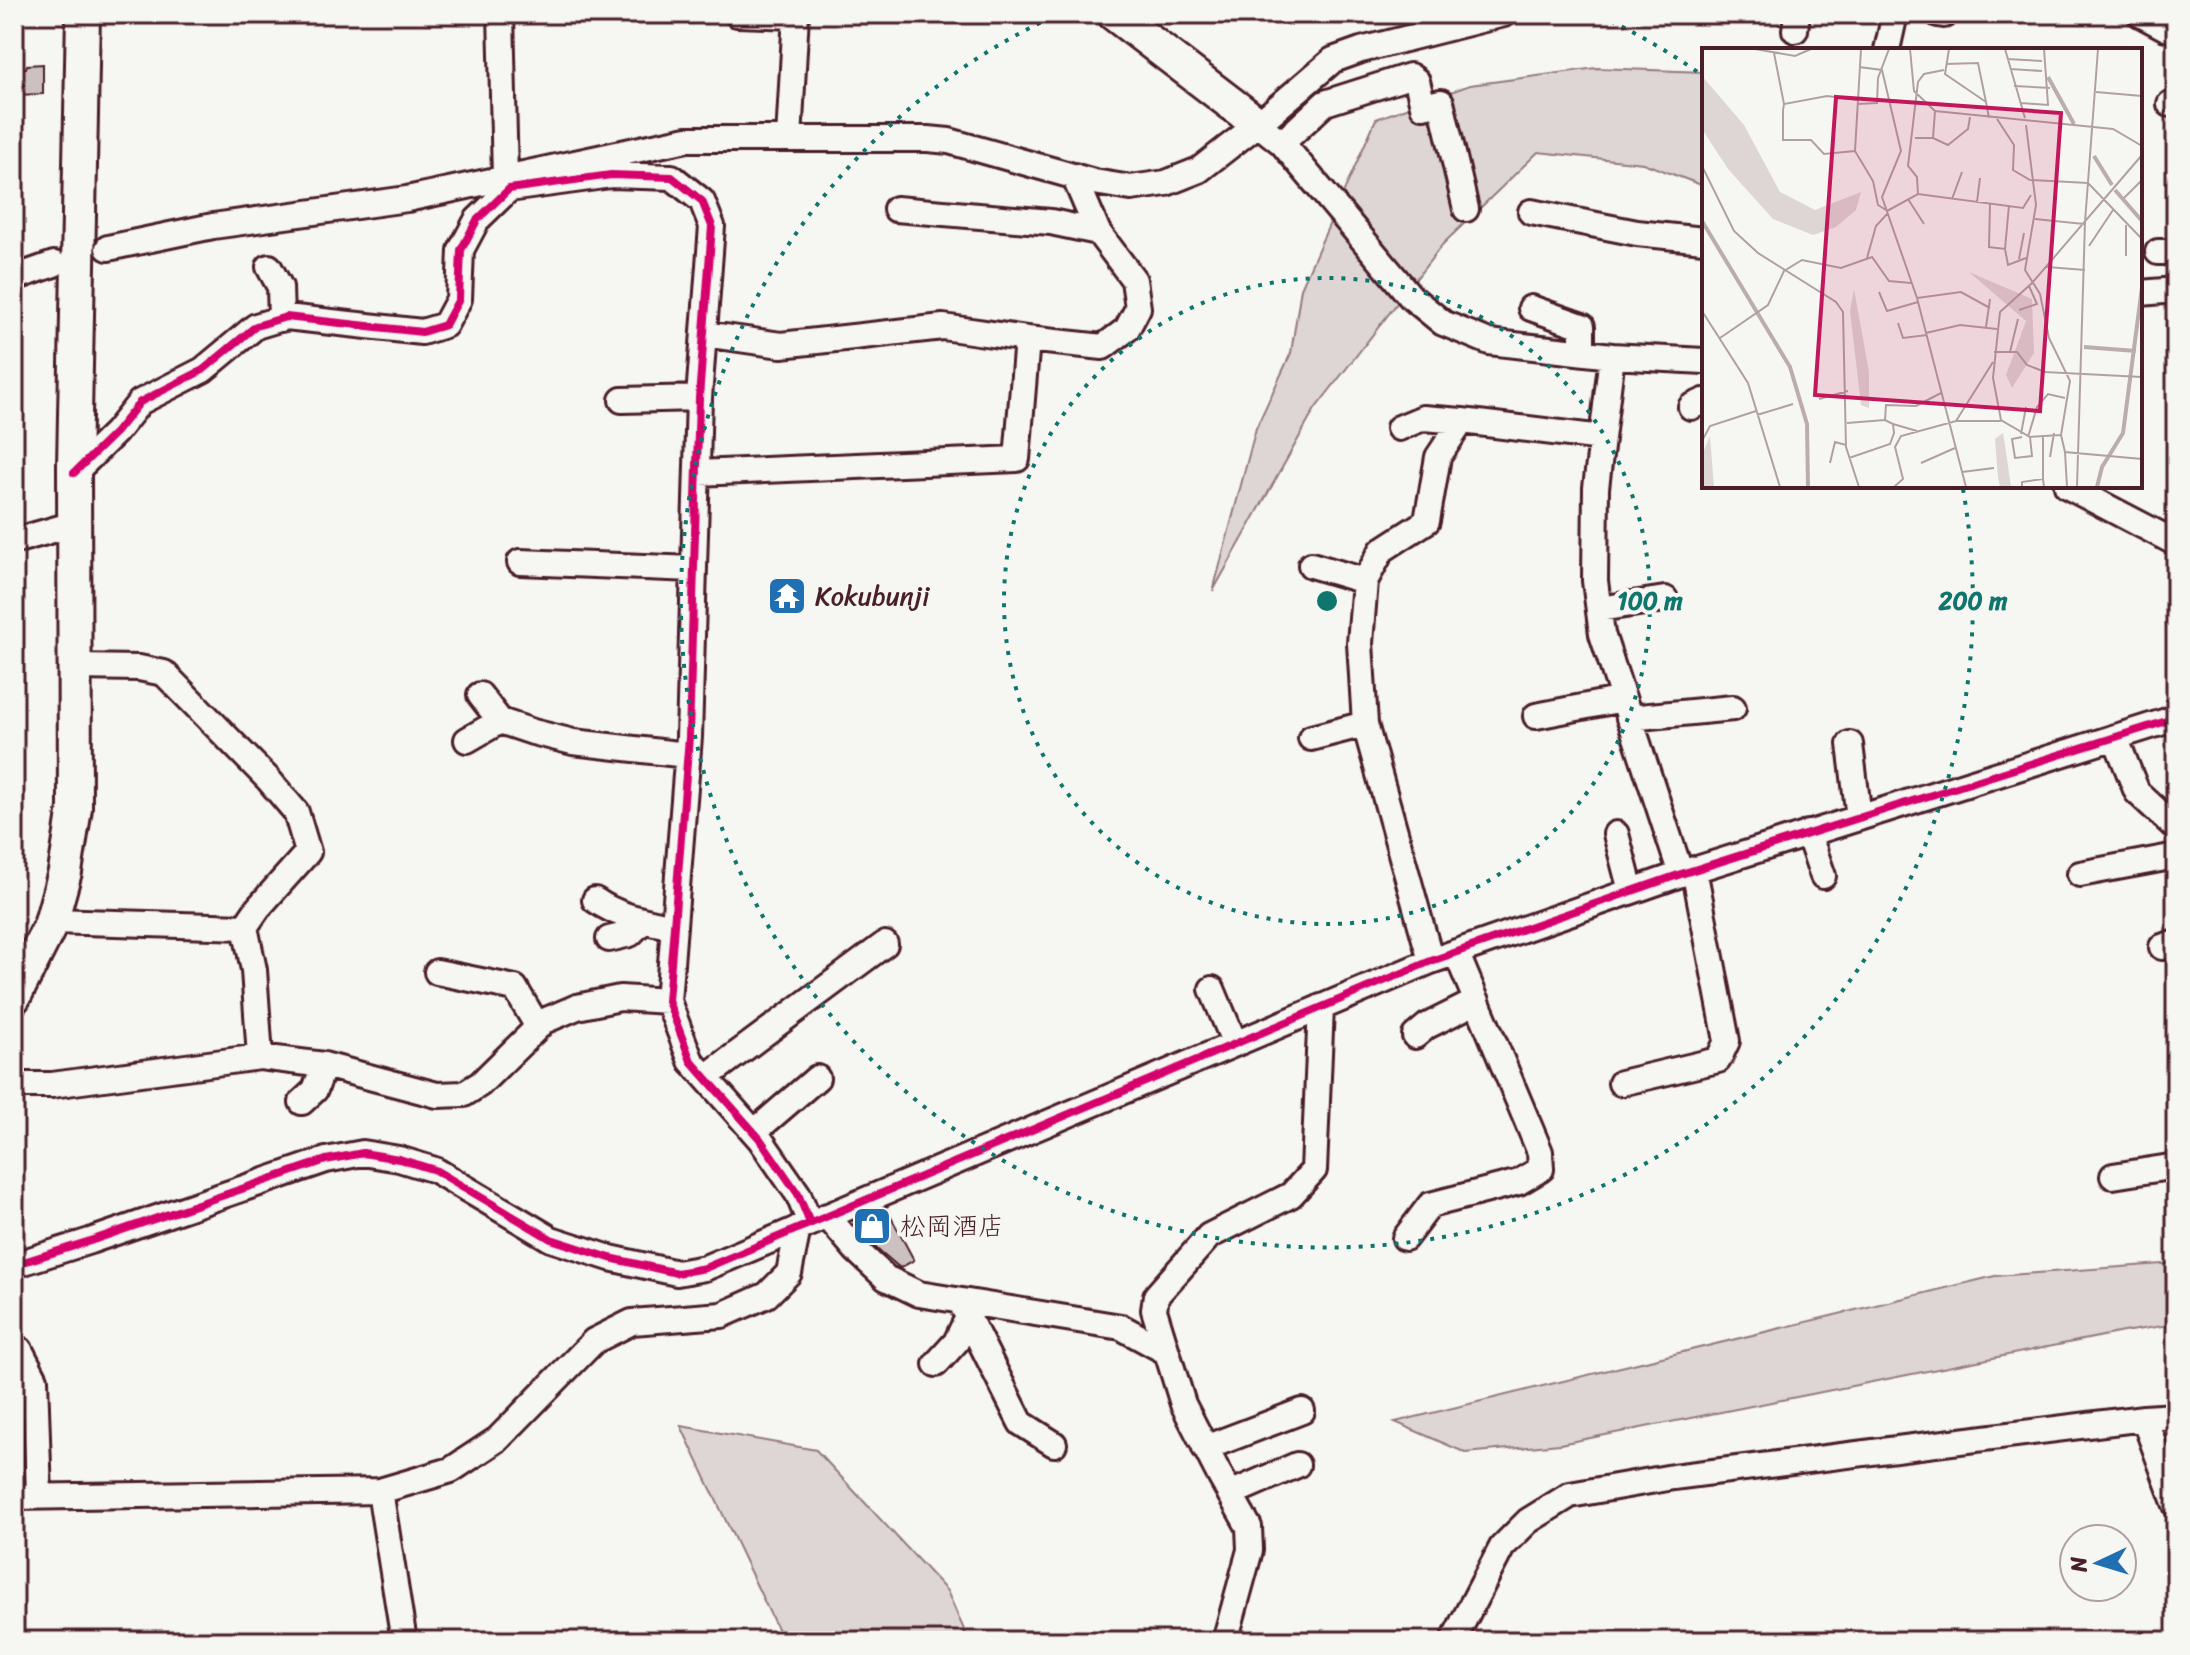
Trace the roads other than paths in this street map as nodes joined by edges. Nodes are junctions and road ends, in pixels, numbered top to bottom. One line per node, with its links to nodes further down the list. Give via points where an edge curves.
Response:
1 (83, 14): 38 (street)
2 (501, 14): 14 (street)
3 (737, 14): 7 (street)
4 (1504, 14): 11 (street, via 1333,60)
5 (1895, 14): 10 (street)
6 (2140, 14): 9 (street)
7 (796, 15): 12 (street)
8 (1126, 19): 11 (street)
9 (2176, 31)
10 (1887, 48)
11 (1270, 133): 13 (street, via 1166,183 1131,188); 16 (street, via 1325,103 1410,76 1417,81 1423,106 1441,102); 30 (street, via 1411,297 1443,323 1489,342)
12 (789, 139): 13 (street, via 949,141); 14 (street, via 687,139)
13 (1074, 176): 18 (street)
14 (507, 183): 20 (street, via 213,226); 27 (street, via 461,250 459,299 445,325 422,332); 28 (street, via 611,175 672,177 702,201 712,226)
15 (896, 209): 18 (street, via 1051,222)
16 (1466, 209)
17 (1531, 212): 19 (street)
18 (1098, 232): 29 (street, via 1134,280 1138,308 1127,329 1103,347)
19 (1702, 240)
20 (108, 248)
21 (54, 264): 23 (street)
22 (269, 267): 27 (street, via 280,287)
23 (14, 278)
24 (2176, 290): 25 (street)
25 (2142, 293)
26 (1531, 308): 30 (street, via 1582,326)
27 (281, 319): 38 (street, via 256,326 203,370 140,402)
28 (704, 334): 29 (street, via 781,345 943,327); 33 (street)
29 (1027, 339): 39 (street, via 1017,459)
30 (1582, 352): 31 (street)
31 (1612, 356): 32 (street); 37 (street)
32 (1702, 361)
33 (699, 398): 34 (street); 39 (street)
34 (622, 400)
35 (1462, 421): 36 (street, via 1423,418); 37 (street); 47 (street, via 1438,457 1427,521 1382,550)
36 (1399, 428)
37 (1602, 438): 49 (street, via 1596,488)
38 (74, 473): 41 (street)
39 (697, 473): 46 (street)
40 (2071, 488): 43 (street)
41 (74, 524): 42 (street); 50 (street)
42 (14, 541)
43 (2176, 543)
44 (520, 562): 46 (street)
45 (1311, 565): 47 (street)
46 (694, 569): 62 (street)
47 (1365, 581): 57 (street, via 1360,643)
48 (1665, 599): 49 (street)
49 (1599, 609): 52 (street)
50 (75, 667): 73 (street, via 75,808); 75 (street, via 164,673 296,812 308,852)
51 (480, 695): 56 (street)
52 (1626, 708): 53 (street); 54 (street); 68 (street)
53 (1733, 708)
54 (1536, 716)
55 (2176, 718): 58 (street)
56 (500, 721): 60 (street); 62 (street, via 573,742)
57 (1365, 724): 59 (street); 80 (street)
58 (2115, 737): 63 (street); 64 (street, via 2137,792)
59 (1311, 738)
60 (467, 740)
61 (1850, 744): 63 (street)
62 (687, 755): 76 (street)
63 (1859, 818): 65 (street)
64 (2176, 828)
65 (1808, 833): 68 (street); 70 (street)
66 (1616, 834): 71 (street)
67 (2176, 856): 69 (street)
68 (1688, 872): 71 (street); 94 (street, via 1727,1041 1718,1060)
69 (2080, 874)
70 (1823, 876)
71 (1631, 891): 79 (street)
72 (595, 900): 74 (street, via 610,911)
73 (51, 921): 75 (street); 83 (street)
74 (643, 921): 76 (street); 77 (street, via 630,934)
75 (245, 927): 90 (street, via 254,970)
76 (674, 927): 84 (street)
77 (609, 939)
78 (885, 944): 92 (street)
79 (1456, 952): 80 (street); 85 (street)
80 (1431, 961): 86 (street)
81 (437, 972): 87 (street, via 515,988)
82 (1212, 989): 89 (street)
83 (14, 997)
84 (668, 1001): 87 (street, via 620,998 577,1007); 92 (street, via 691,1061)
85 (1477, 1001): 88 (street); 101 (street, via 1540,1152 1541,1169 1519,1182 1430,1205)
86 (1321, 1007): 89 (street); 105 (street, via 1314,1170 1291,1195 1209,1236 1156,1296 1154,1310)
87 (538, 1027): 91 (street, via 464,1094 437,1095)
88 (1415, 1036)
89 (1235, 1044): 100 (street)
90 (260, 1057): 91 (street); 95 (street, via 52,1085)
91 (324, 1065): 96 (street, via 315,1090)
92 (706, 1077): 97 (street)
93 (817, 1078): 97 (street)
94 (1621, 1083)
95 (14, 1085)
96 (302, 1102)
97 (754, 1132): 100 (street)
98 (2176, 1166): 99 (street)
99 (2113, 1176)
100 (812, 1223): 102 (street, via 705,1268 677,1273 551,1239 435,1170 363,1153 326,1160); 103 (street, via 856,1250 886,1278); 113 (street, via 789,1273 767,1295 722,1315 632,1322 594,1341 498,1439 451,1470)
101 (1405, 1238)
102 (14, 1265)
103 (964, 1309): 105 (street, via 1121,1327); 106 (street, via 956,1342); 110 (street, via 1021,1423)
104 (14, 1348): 115 (street, via 35,1379)
105 (1165, 1351): 111 (street)
106 (936, 1364)
107 (1302, 1411): 111 (street)
108 (2176, 1416): 109 (street)
109 (2144, 1418): 117 (street); 120 (street, via 1673,1477 1570,1495 1528,1521 1502,1547)
110 (1054, 1444)
111 (1205, 1448): 114 (street)
112 (1297, 1465): 114 (street)
113 (380, 1491): 115 (street); 118 (street)
114 (1230, 1494): 119 (street, via 1249,1527 1250,1550)
115 (39, 1496): 116 (street)
116 (14, 1497)
117 (2176, 1505)
118 (404, 1641)
119 (1225, 1641)
120 (1453, 1641)

